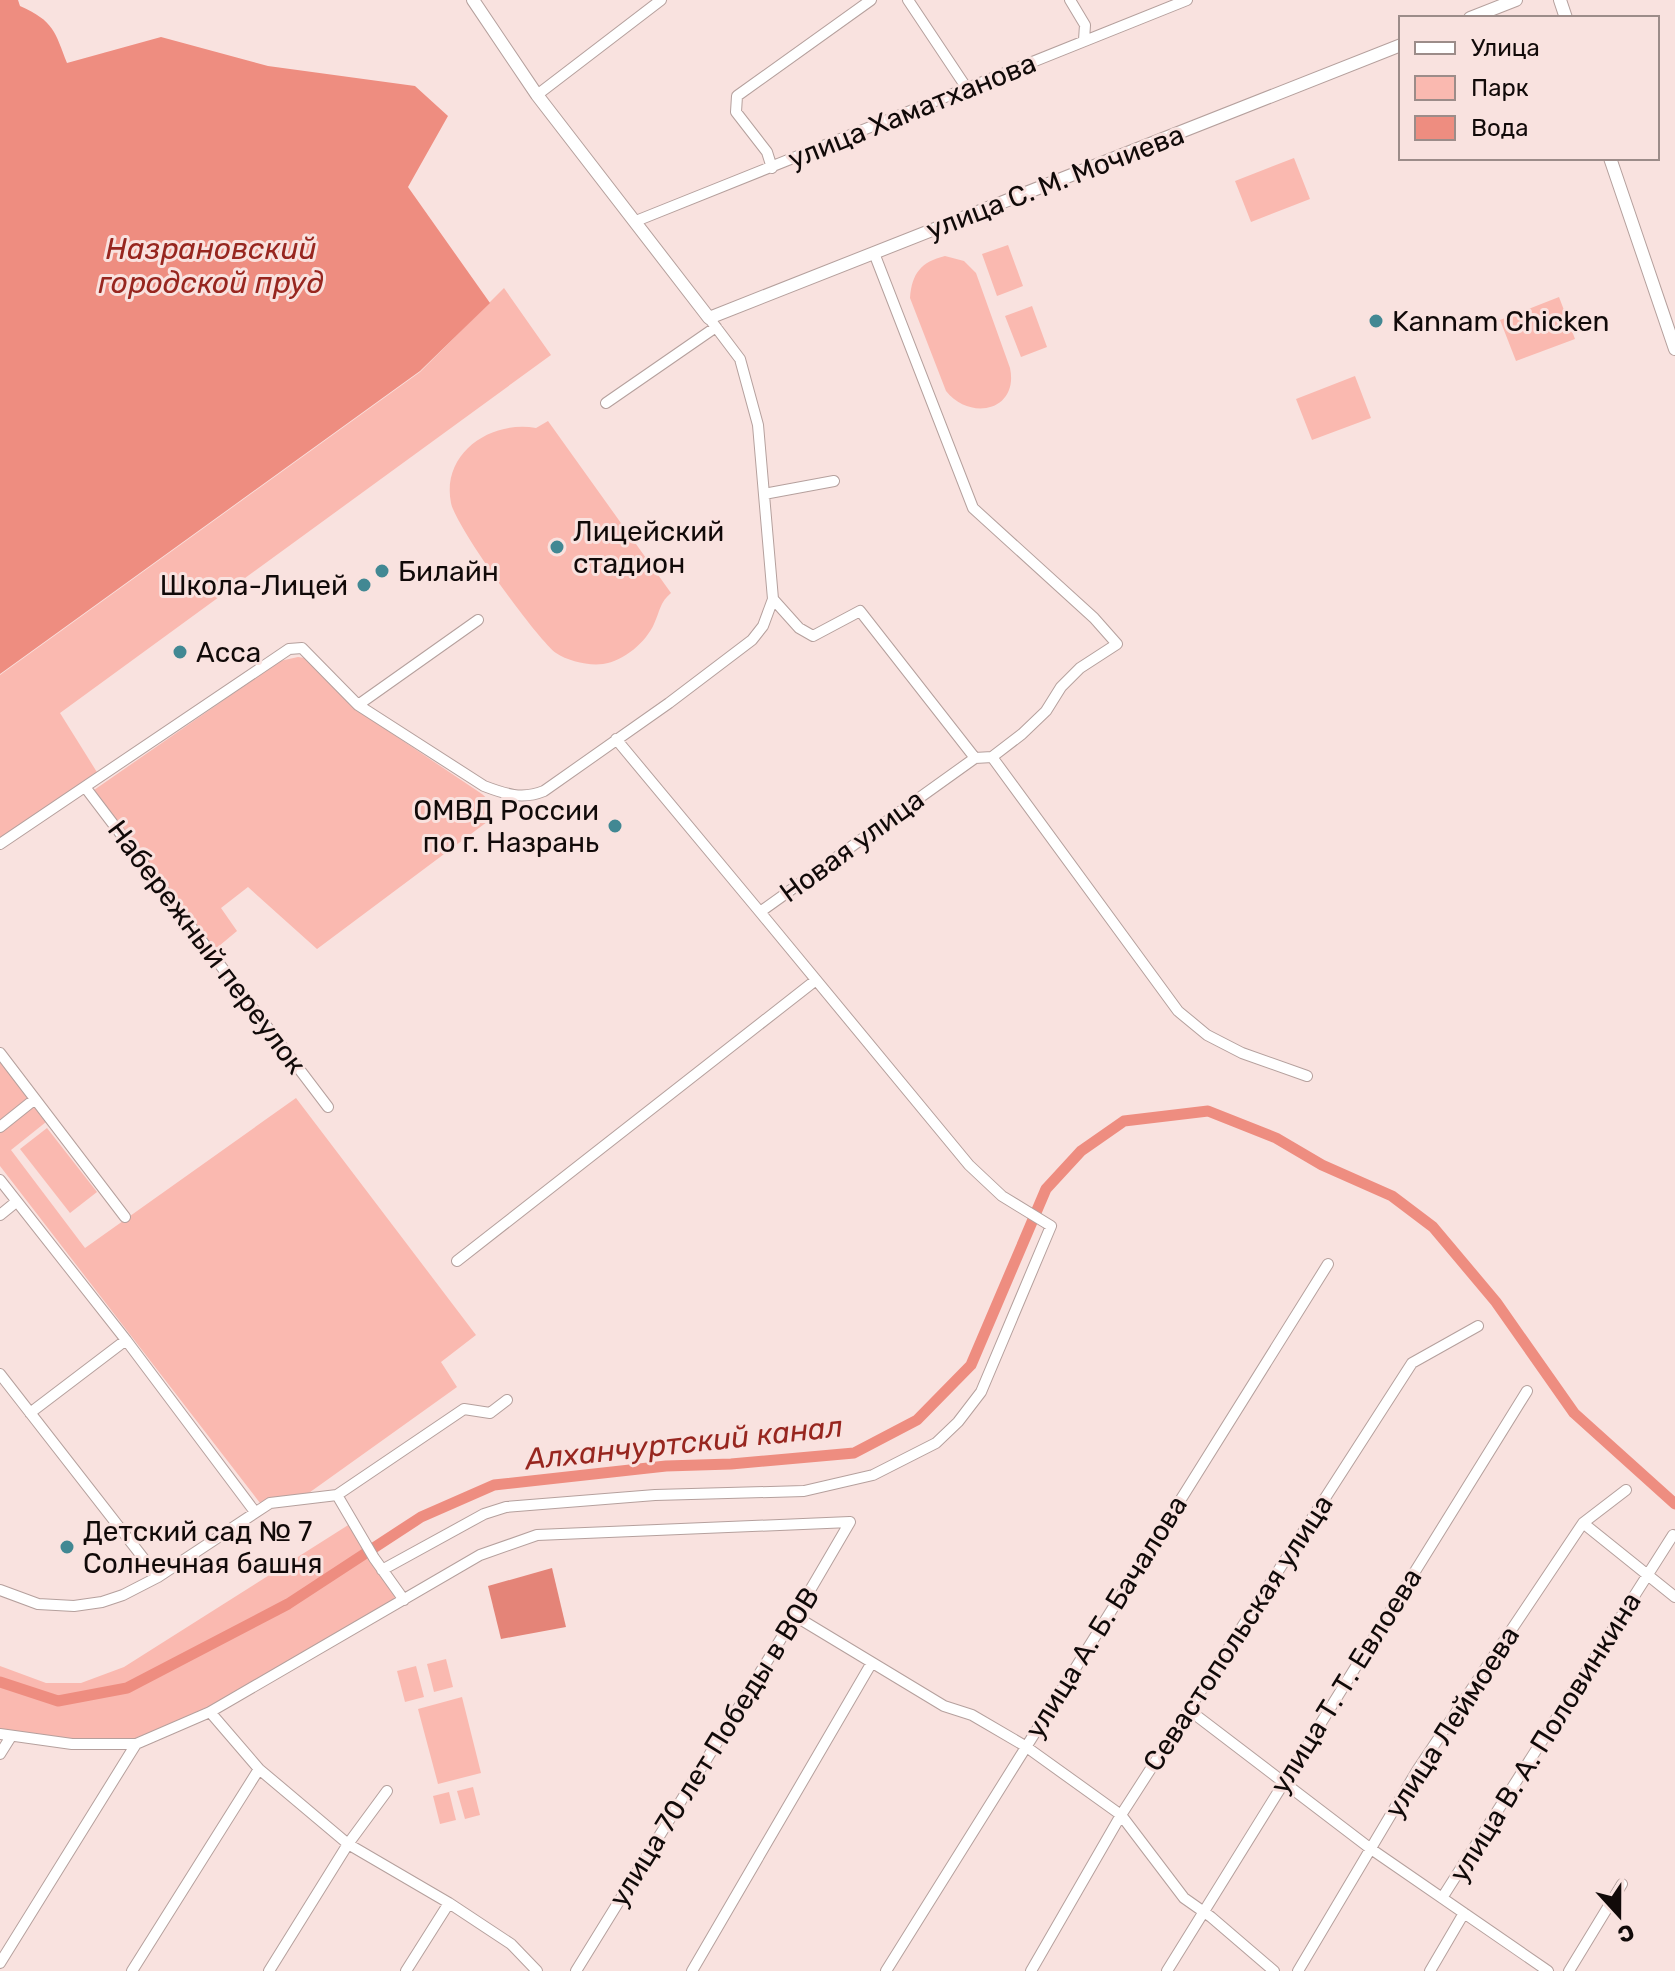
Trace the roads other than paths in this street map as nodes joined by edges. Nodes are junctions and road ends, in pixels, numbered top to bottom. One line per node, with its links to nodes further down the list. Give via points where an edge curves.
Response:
1 (473, 0): 12 (street)
2 (661, 0): 12 (street)
3 (871, 0): 14 (street, via 737,96 736,112 767,152)
4 (908, 0): 11 (street)
5 (1070, 0): 9 (street, via 1085,25)
6 (1187, 0): 9 (street, улица Хаматханова)
7 (1516, 0): 8 (street)
8 (1475, 16)
9 (1084, 40): 11 (street, улица Хаматханова)
10 (1399, 46): 16 (street, улица С. М. Мочиева)
11 (968, 90): 14 (street, улица Хаматханова)
12 (537, 95): 15 (street)
13 (1611, 160): 18 (street)
14 (772, 168): 15 (street, улица Хаматханова)
15 (636, 221): 17 (street)
16 (874, 253): 17 (street, улица С. М. Мочиева); 26 (street, via 973,508 1117,644 1080,668 1046,711)
17 (713, 323): 19 (street); 21 (street, via 740,359 758,425)
18 (1675, 349)
19 (606, 403)
20 (834, 481): 21 (street)
21 (764, 494): 22 (street)
22 (773, 599): 25 (street, via 752,640); 27 (street, via 813,636 860,611)
23 (478, 620): 24 (street)
24 (358, 705): 25 (street, via 484,786 507,795 544,791); 28 (street, via 311,655 302,648 289,649)
25 (616, 739): 30 (street, Новая улица)
26 (992, 757): 27 (street); 33 (street, via 1178,1011 1207,1035 1242,1053)
27 (975, 758): 30 (street, Новая улица)
28 (85, 787): 29 (street); 35 (street, Набережный переулок)
29 (0, 844)
30 (760, 912): 31 (street)
31 (816, 980): 41 (street); 54 (street, via 969,1165 1002,1196 1051,1226 981,1392 936,1443 873,1475 804,1491 506,1507)
32 (0, 1053): 34 (street)
33 (1307, 1076)
34 (35, 1099): 36 (street); 40 (street)
35 (328, 1107)
36 (0, 1127)
37 (0, 1180): 38 (street)
38 (16, 1202): 39 (street); 44 (street)
39 (0, 1215)
40 (125, 1217)
41 (457, 1261)
42 (1328, 1264): 66 (street, улица А. Б. Бачалова)
43 (1478, 1326): 62 (street, Севастопольская улица, via 1412,1363)
44 (126, 1340): 48 (street); 51 (street)
45 (0, 1374): 48 (street)
46 (1527, 1391): 69 (street, улица Т. Т. Евлоева)
47 (507, 1400): 50 (street, via 490,1413 464,1409)
48 (30, 1413): 56 (street)
49 (1626, 1490): 52 (street, улица Леймоева)
50 (337, 1495): 51 (street, via 270,1503); 54 (street)
51 (255, 1512): 56 (street)
52 (1583, 1523): 55 (street); 73 (street, улица Леймоева, via 1418,1769)
53 (1673, 1535): 55 (street, улица В. А. Половинкина)
54 (382, 1570): 59 (street)
55 (1648, 1574): 58 (street); 75 (street, улица В. А. Половинкина)
56 (158, 1577): 57 (street, via 102,1602 74,1606 38,1604)
57 (0, 1590)
58 (1675, 1597)
59 (404, 1600): 60 (street, улица 70 лет Победы в ВОВ, via 480,1555 537,1535 850,1522); 63 (street)
60 (795, 1616): 61 (street); 84 (street, улица 70 лет Победы в ВОВ)
61 (871, 1664): 66 (street); 85 (street)
62 (1189, 1710): 69 (street); 71 (street, Севастопольская улица)
63 (210, 1712): 65 (street); 68 (street)
64 (5, 1736): 65 (street); 67 (street)
65 (136, 1744): 79 (street)
66 (1025, 1746): 71 (street); 86 (street, улица А. Б. Бачалова)
67 (0, 1754)
68 (259, 1769): 72 (street); 80 (street)
69 (1284, 1781): 73 (street); 77 (street, улица Т. Т. Евлоева)
70 (387, 1791): 72 (street)
71 (1121, 1815): 77 (street, via 1184,1898); 87 (street, Севастопольская улица)
72 (348, 1844): 76 (street); 81 (street)
73 (1371, 1849): 75 (street); 90 (street, улица Леймоева)
74 (1622, 1884): 93 (street)
75 (1442, 1898): 78 (street)
76 (449, 1903): 82 (street); 83 (street, via 511,1944)
77 (1204, 1912): 88 (street, улица Т. Т. Евлоева); 89 (street)
78 (1464, 1913): 91 (street, улица В. А. Половинкина); 92 (street)
79 (0, 1963)
80 (132, 1971)
81 (269, 1971)
82 (406, 1971)
83 (537, 1971)
84 (576, 1971)
85 (692, 1971)
86 (886, 1971)
87 (1031, 1971)
88 (1167, 1971)
89 (1274, 1971)
90 (1298, 1971)
91 (1430, 1971)
92 (1548, 1971)
93 (1569, 1971)

